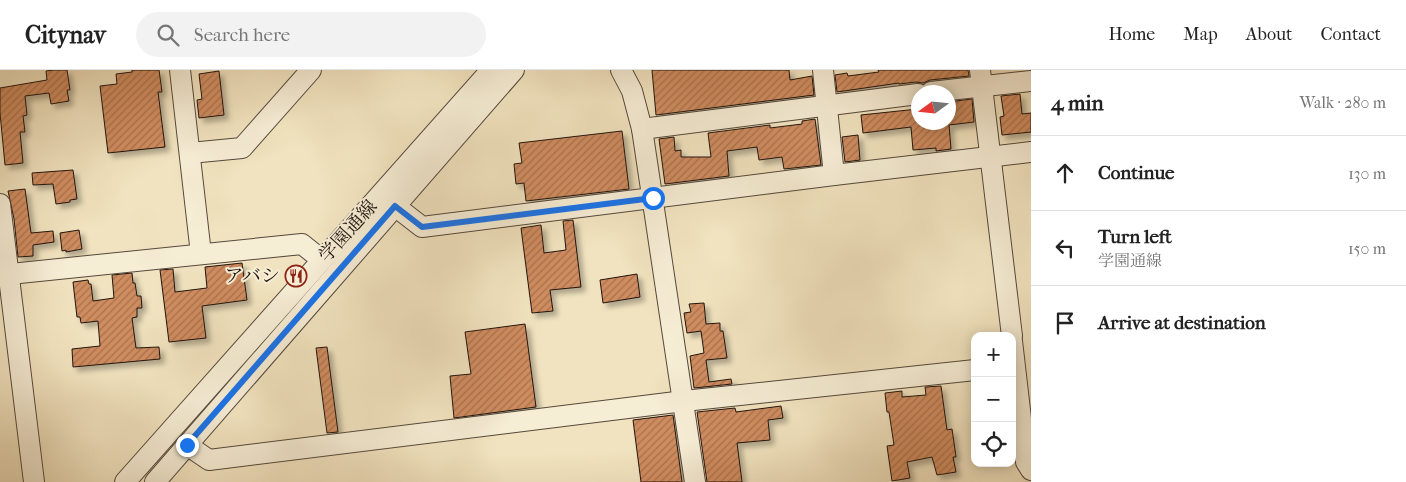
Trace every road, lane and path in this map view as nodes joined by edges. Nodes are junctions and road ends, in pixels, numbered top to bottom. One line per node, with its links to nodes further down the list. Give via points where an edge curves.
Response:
1 (180, 70): 14 (street)
2 (310, 70): 14 (street, via 242,148)
3 (490, 70): 21 (street, 学園通線)
4 (514, 70): 19 (street, 学園通線)
5 (621, 70): 12 (street, via 632,91)
6 (823, 70): 11 (street)
7 (981, 78): 8 (street); 9 (street); 15 (street)
8 (1031, 81)
9 (956, 85)
10 (911, 95): 11 (street)
11 (827, 106): 12 (street); 16 (street)
12 (642, 129): 17 (street)
13 (1031, 152): 15 (street)
14 (190, 153): 20 (street)
15 (991, 157): 16 (street); 23 (street)
16 (834, 175): 17 (street)
17 (653, 198): 19 (street, via 422,227); 26 (street)
18 (0, 204): 22 (street)
19 (395, 206): 27 (street, 学園通線)
20 (201, 254): 21 (street, via 302,244); 22 (street)
21 (322, 260): 30 (street, 学園通線)
22 (4, 274): 29 (street)
23 (1012, 332)
24 (971, 370): 26 (street)
25 (1015, 377): 28 (street, via 1026,462)
26 (684, 401): 27 (street, via 209,460); 32 (street)
27 (187, 445): 31 (street, 学園通線)
28 (1031, 470)
29 (34, 482)
30 (125, 482)
31 (155, 482)
32 (695, 482)

